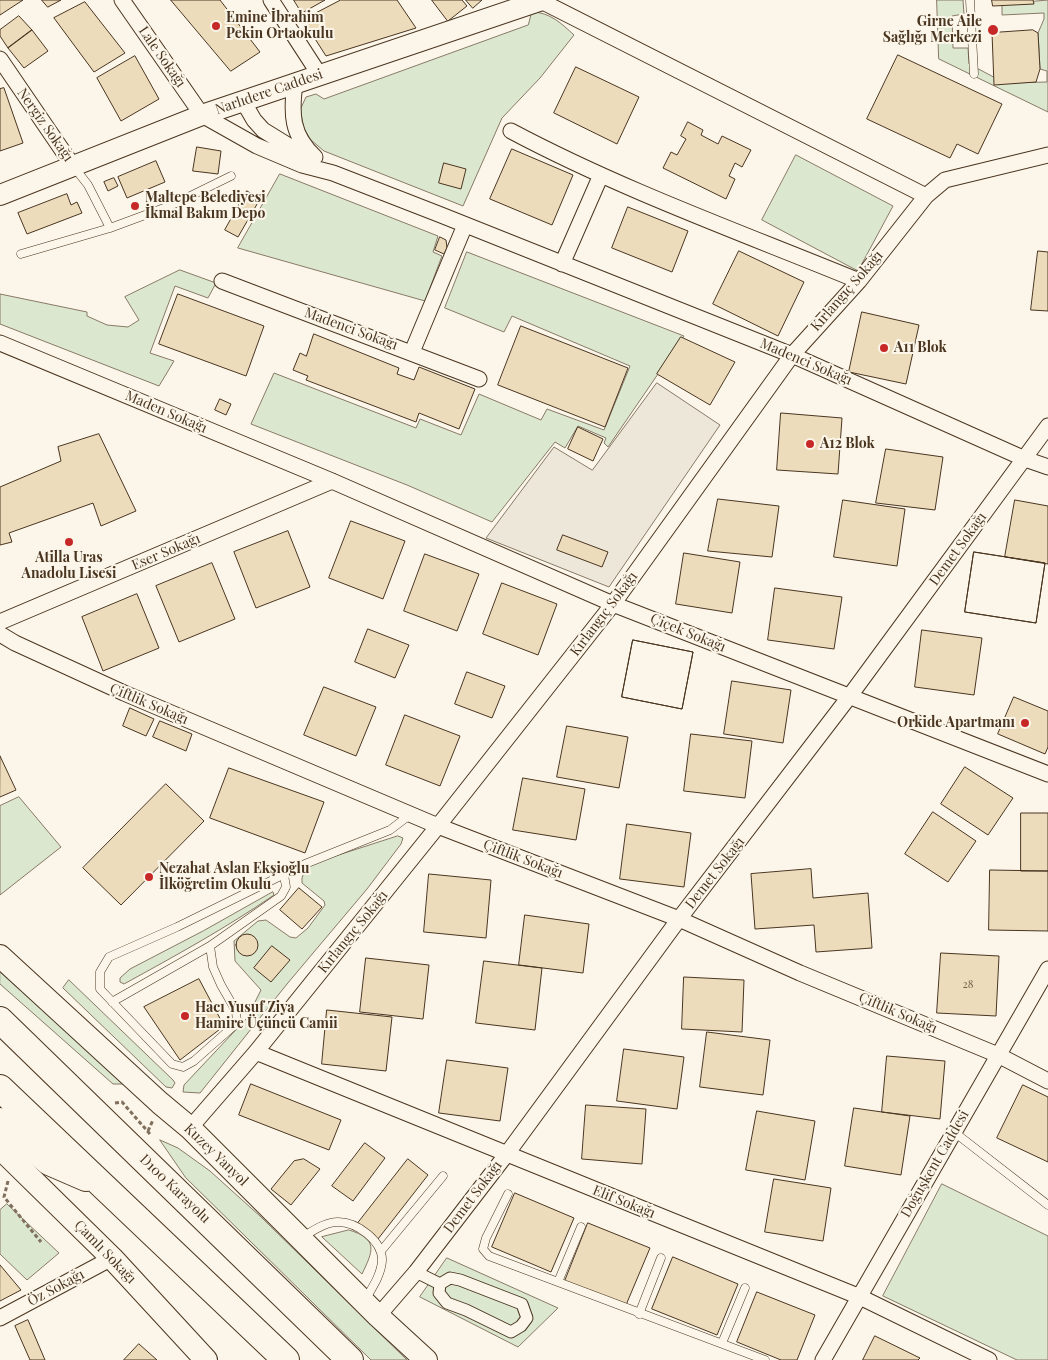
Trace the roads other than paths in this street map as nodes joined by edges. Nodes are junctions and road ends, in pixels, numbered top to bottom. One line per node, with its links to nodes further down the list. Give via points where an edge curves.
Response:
1 (122, 0): 10 (street, Lale Sokağı)
2 (271, 0): 6 (street)
3 (541, 0): 6 (street, Narlıdere Caddesi); 18 (street)
4 (970, 0): 7 (lane)
5 (0, 59): 13 (street, Nergiz Sokağı)
6 (320, 74): 8 (street, Narlıdere Caddesi)
7 (974, 74)
8 (295, 83): 9 (street, Narlıdere Caddesi); 14 (street, via 292,117 297,134 304,147)
9 (243, 100): 10 (street, Narlıdere Caddesi); 14 (street, via 263,130)
10 (202, 115): 13 (street, Narlıdere Caddesi); 14 (street, via 258,146)
11 (511, 131): 15 (street)
12 (1048, 155): 18 (street, Kırlangıç Sokağı, via 945,180)
13 (74, 166): 17 (street, Narlıdere Caddesi); 20 (lane, via 88,185)
14 (332, 173): 19 (street, Madenci Sokağı)
15 (601, 175): 22 (street); 23 (street)
16 (230, 176): 20 (lane, via 172,205)
17 (0, 195)
18 (926, 196): 23 (street, Kırlangıç Sokağı)
19 (465, 225): 22 (street, Madenci Sokağı); 26 (street)
20 (110, 228): 21 (lane)
21 (21, 254)
22 (562, 264): 27 (street, Madenci Sokağı)
23 (858, 280): 27 (street, Kırlangıç Sokağı)
24 (222, 281): 26 (street, Madenci Sokağı)
25 (0, 343): 32 (street, Maden Sokağı)
26 (412, 352): 28 (street, Madenci Sokağı)
27 (792, 355): 30 (street, Madenci Sokağı); 33 (street, Kırlangıç Sokağı)
28 (479, 378)
29 (1048, 426): 30 (street, Demet Sokağı)
30 (1025, 459): 31 (street, Madenci Sokağı); 36 (street, Demet Sokağı)
31 (1048, 467)
32 (332, 481): 33 (street, Çiçek Sokağı); 34 (street, Eser Sokağı)
33 (613, 604): 36 (street, Çiçek Sokağı); 39 (street, Kırlangıç Sokağı)
34 (0, 622)
35 (0, 634): 38 (street, Çiftlik Sokağı, via 124,694)
36 (849, 697): 37 (street, Çiçek Sokağı); 41 (street, Demet Sokağı)
37 (1048, 774)
38 (411, 814): 39 (street, Çiftlik Sokağı); 40 (lane, via 390,830)
39 (438, 826): 41 (street, Çiftlik Sokağı); 47 (street, Kırlangıç Sokağı)
40 (284, 875): 42 (lane, via 286,887 281,896); 45 (lane, via 109,957 100,972 100,989)
41 (679, 919): 48 (street, Çiftlik Sokağı); 55 (street, Demet Sokağı)
42 (210, 946): 45 (lane); 45 (lane, via 214,967 236,1012 237,1023 183,1068 172,1064)
43 (0, 956): 52 (main road, Kuzey Yanyol)
44 (1048, 969): 48 (street, Doğuşkent Caddesi)
45 (112, 1002)
46 (0, 1020): 76 (highway, D100 Karayolu)
47 (256, 1052): 52 (street, Kırlangıç Sokağı); 55 (street, Elif Sokağı)
48 (998, 1055): 49 (street, Çiftlik Sokağı); 53 (street, Doğuşkent Caddesi)
49 (1048, 1081)
50 (0, 1088): 57 (highway)
51 (0, 1120): 57 (highway, via 49,1162)
52 (190, 1128): 61 (main road, Kuzey Yanyol)
53 (954, 1132): 59 (lane); 69 (street, Doğuşkent Caddesi)
54 (0, 1148): 63 (main road, Çamlı Sokağı)
55 (506, 1155): 65 (street, Demet Sokağı); 69 (street, Elif Sokağı)
56 (442, 1176): 62 (lane)
57 (105, 1186): 75 (highway)
58 (508, 1194): 66 (lane, via 483,1249 489,1256)
59 (1048, 1205)
60 (581, 1227): 66 (lane)
61 (300, 1238): 62 (lane, via 338,1222 359,1228 376,1242); 70 (main road, Kuzey Yanyol)
62 (381, 1251): 70 (lane, via 382,1261)
63 (112, 1258): 72 (street, Öz Sokağı); 74 (main road, Çamlı Sokağı)
64 (661, 1258): 71 (lane)
65 (416, 1272): 67 (street); 70 (street, Demet Sokağı)
66 (558, 1282): 71 (lane)
67 (440, 1284): 67 (street, via 439,1293 447,1303 511,1332 522,1326 526,1318 522,1304 460,1280 450,1278)
68 (745, 1288): 73 (lane)
69 (860, 1297): 79 (street, Doğuşkent Caddesi); 80 (street, Elif Sokağı)
70 (371, 1309): 77 (main road, Kuzey Yanyol)
71 (639, 1314): 73 (lane)
72 (0, 1318)
73 (722, 1343): 78 (lane)
74 (206, 1360)
75 (286, 1360)
76 (350, 1360)
77 (426, 1360)
78 (766, 1360)
79 (823, 1360)
80 (989, 1360)

